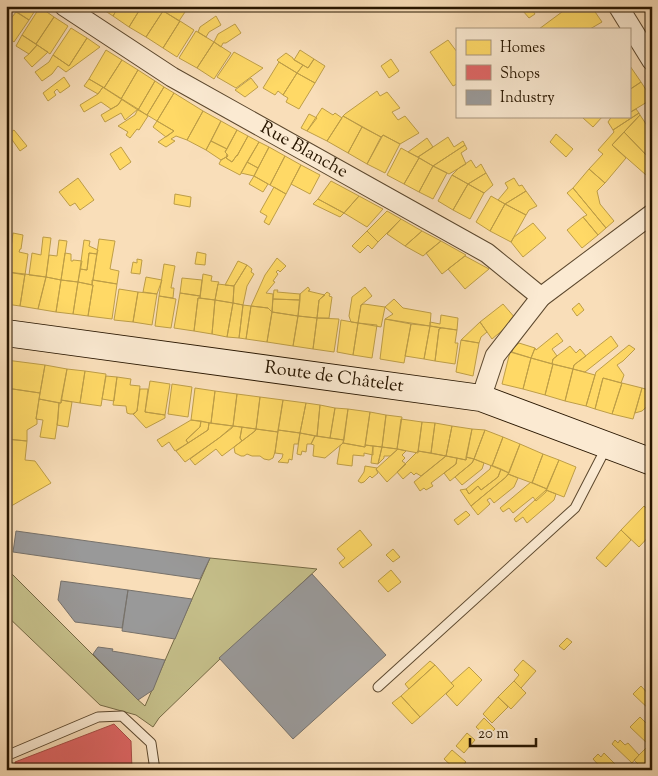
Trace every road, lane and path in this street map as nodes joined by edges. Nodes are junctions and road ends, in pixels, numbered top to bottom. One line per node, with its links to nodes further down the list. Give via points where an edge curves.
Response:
1 (64, 6): 5 (street, Rue Blanche, via 172,77 487,253)
2 (618, 6): 3 (street)
3 (652, 61)
4 (652, 214): 5 (street)
5 (541, 297): 7 (street, via 495,356)
6 (6, 333): 7 (main road, Route de Châtelet)
7 (481, 398): 8 (main road, Route de Châtelet)
8 (608, 446): 9 (main road, Route de Châtelet); 10 (lane, via 575,508)
9 (652, 462)
10 (378, 687)
11 (6, 756): 12 (lane, via 98,717 122,716 151,743)
12 (155, 770)

